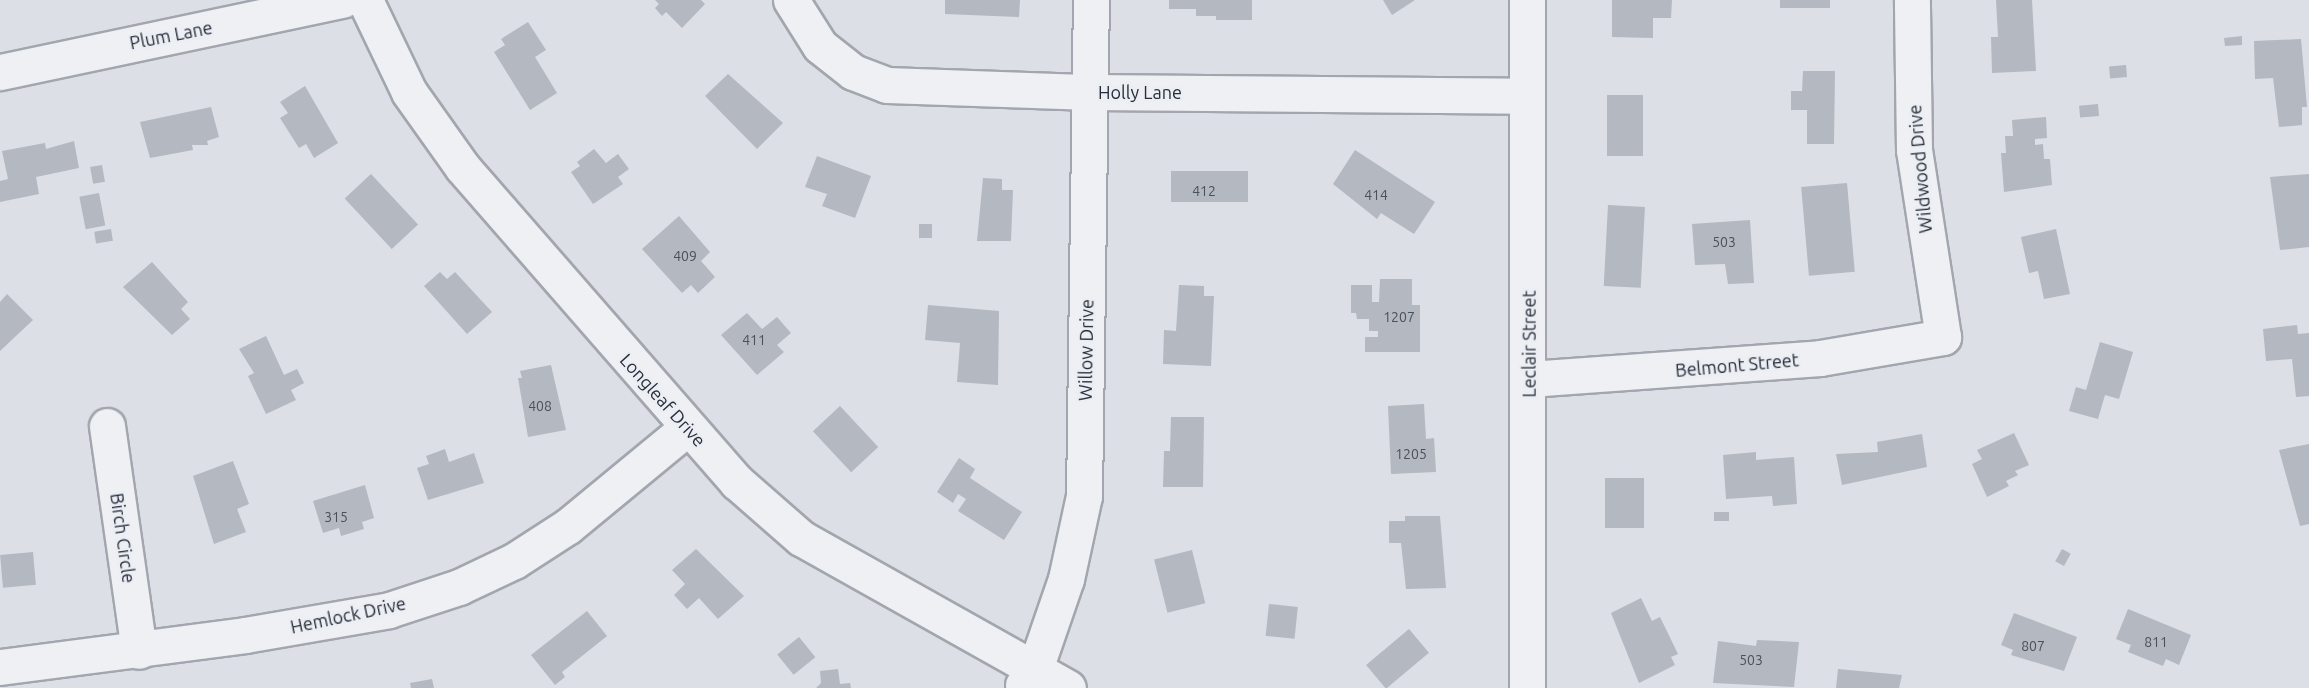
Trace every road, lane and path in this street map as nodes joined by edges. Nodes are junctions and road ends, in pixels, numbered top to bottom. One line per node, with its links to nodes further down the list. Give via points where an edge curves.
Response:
1 (343, 0): 7 (street, Plum Lane)
2 (365, 0): 13 (street, Longleaf Drive, via 409,92 463,169)
3 (791, 0): 8 (street, Holly Lane, via 820,46 853,72 887,85)
4 (1091, 0): 8 (street, Willow Drive)
5 (1527, 0): 9 (street, Leclair Street)
6 (1912, 0): 10 (street, Wildwood Drive, via 1914,150)
7 (0, 72)
8 (1091, 92): 9 (street, Holly Lane); 16 (street, Willow Drive, via 1084,496 1066,579)
9 (1527, 96): 11 (street, Leclair Street)
10 (1943, 337): 11 (street, Belmont Street, via 1820,358)
11 (1529, 379): 18 (street, Leclair Street)
12 (107, 426): 14 (street, Birch Circle)
13 (687, 428): 14 (street, Hemlock Drive, via 568,526 514,561 459,587 389,610); 16 (street, Longleaf Drive, via 737,482 801,538)
14 (139, 651): 15 (street, Hemlock Drive)
15 (0, 667)
16 (1028, 678): 17 (street, Longleaf Drive)
17 (1068, 688)
18 (1527, 688)

